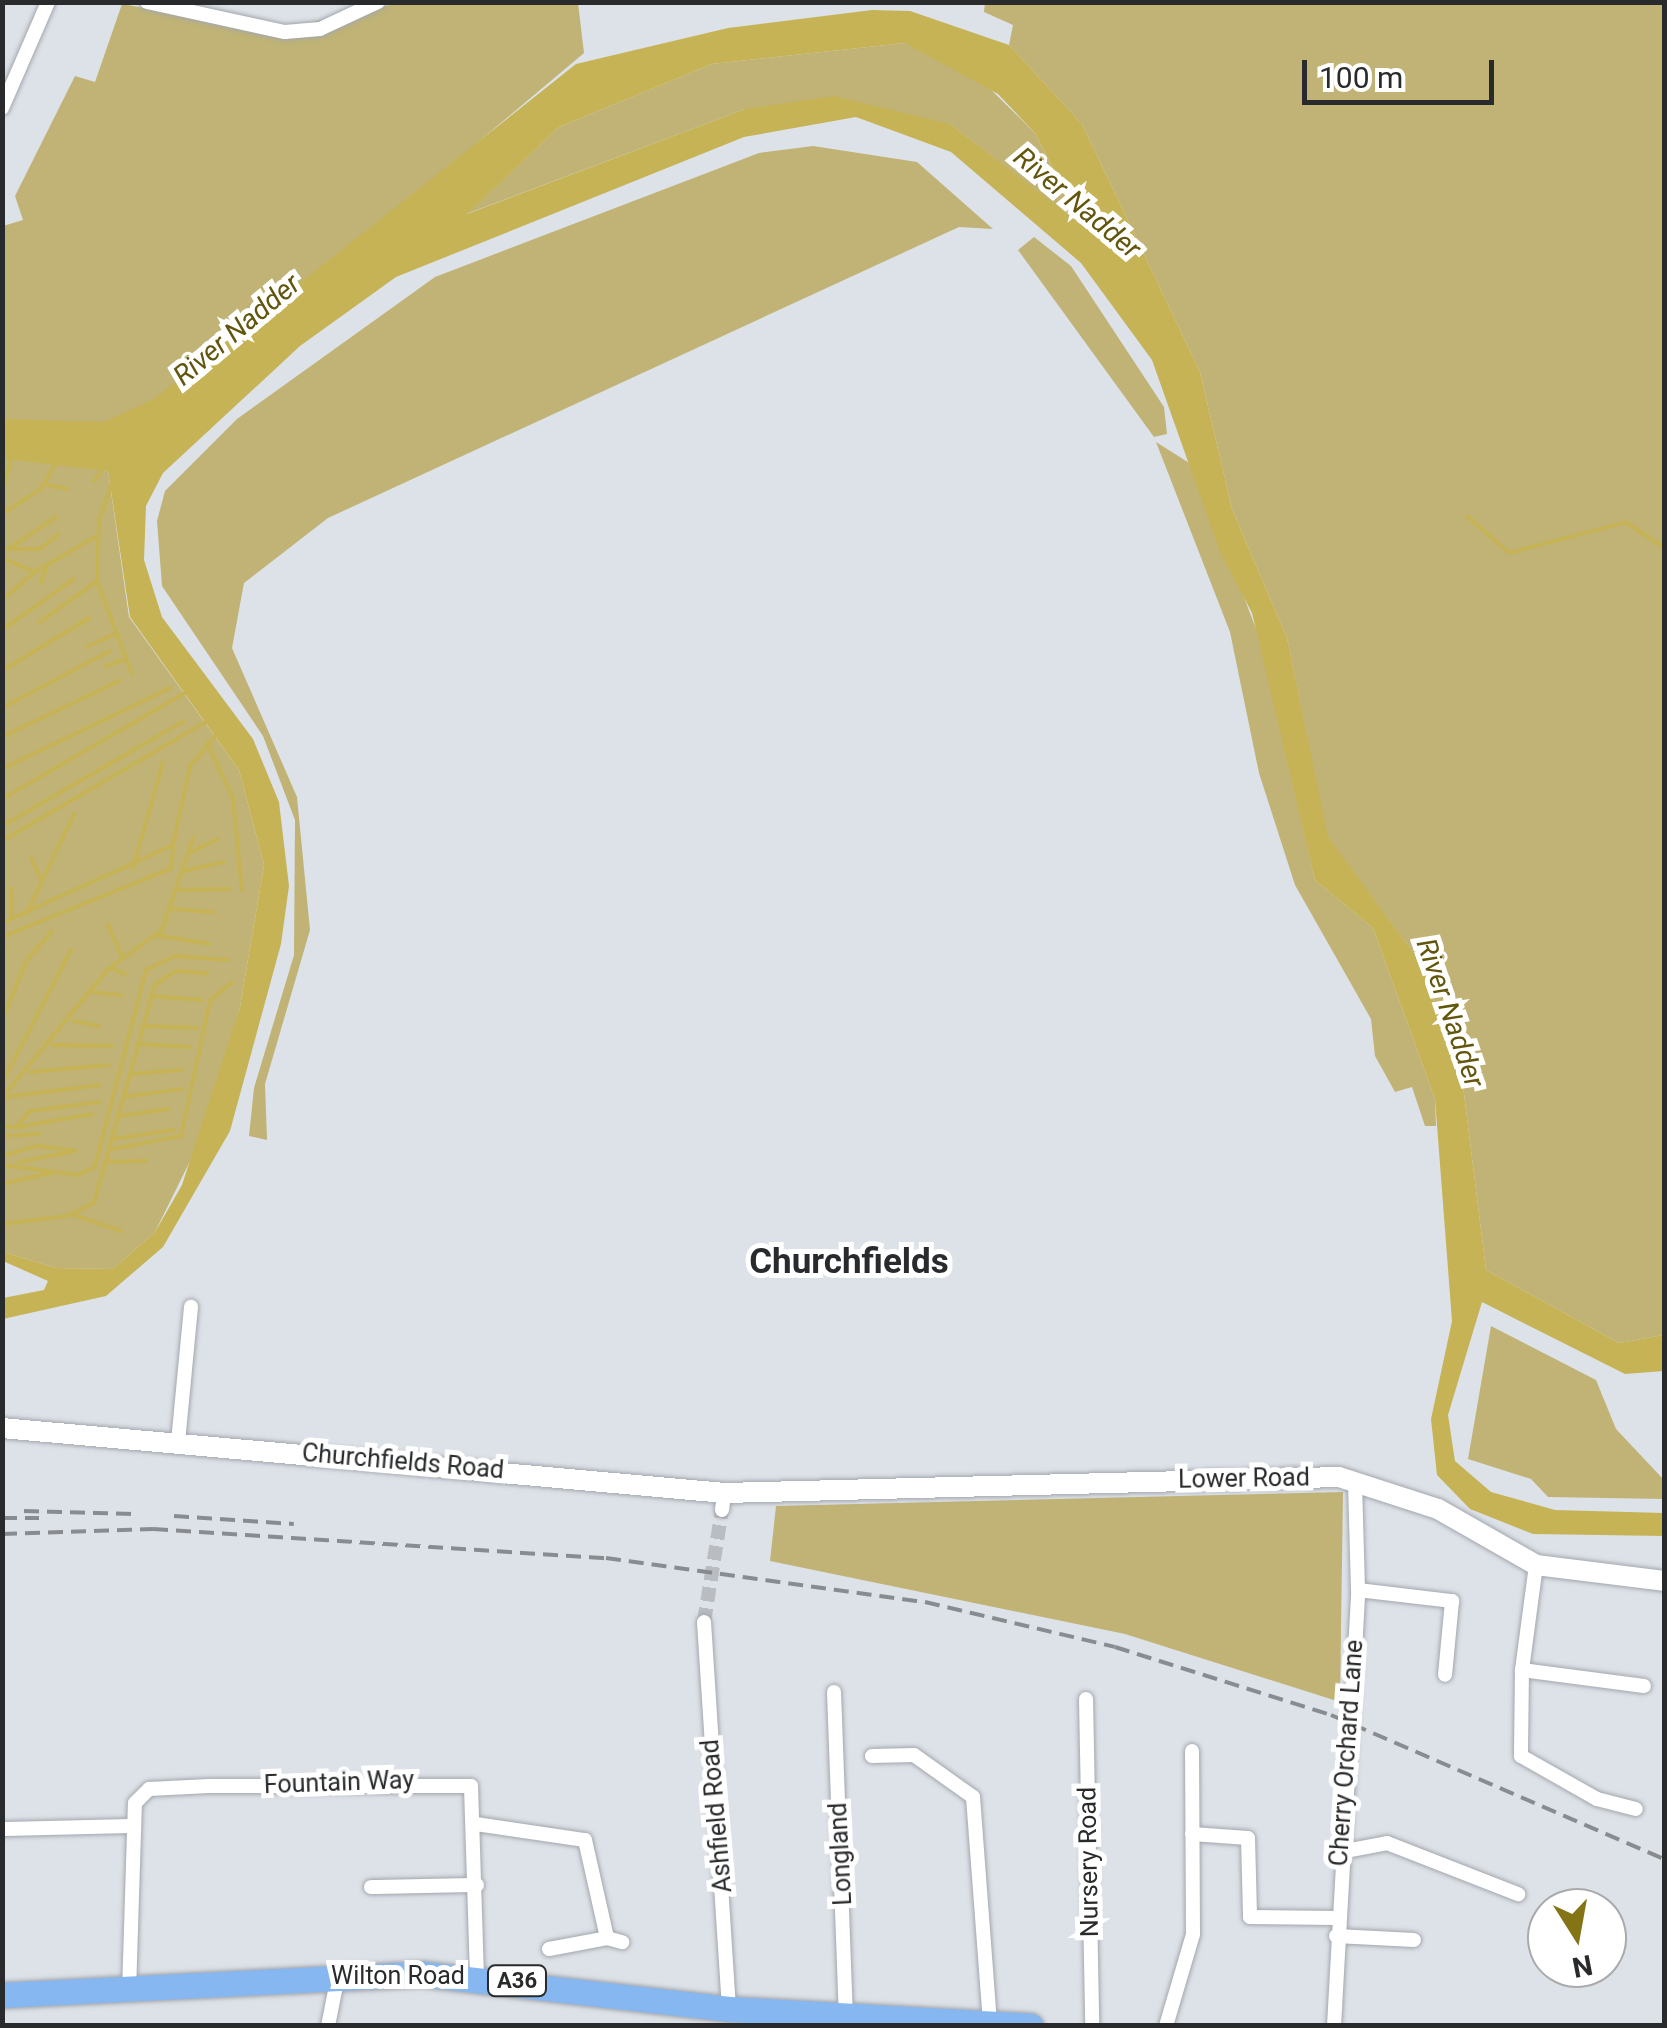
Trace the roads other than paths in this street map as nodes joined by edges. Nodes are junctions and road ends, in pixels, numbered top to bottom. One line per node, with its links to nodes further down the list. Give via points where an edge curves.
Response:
1 (48, 2): 4 (street)
2 (148, 2): 3 (street, via 284,32)
3 (372, 4)
4 (2, 108)
5 (190, 1307): 7 (street)
6 (2, 1428): 7 (street, Churchfields Road)
7 (178, 1442): 9 (street, Churchfields Road, via 723,1502)
8 (1355, 1480): 9 (street, Lower Road, via 1074,1480); 10 (street, Lower Road, via 1438,1509); 12 (street, Cherry Orchard Lane)
9 (804, 1494)
10 (1536, 1566): 11 (street, Lower Road); 14 (street)
11 (1664, 1581)
12 (1358, 1590): 15 (street, via 1452,1602); 26 (street, Cherry Orchard Lane)
13 (704, 1622): 38 (street, Ashfield Road)
14 (1522, 1670): 16 (street); 21 (street, via 1521,1756 1597,1799)
15 (1446, 1675)
16 (1644, 1686)
17 (834, 1692): 41 (street, Longland)
18 (1086, 1699): 45 (street, Nursery Road)
19 (1192, 1750): 25 (street)
20 (872, 1756): 42 (street, via 914,1755 973,1798)
21 (1636, 1809)
22 (476, 1824): 23 (street, Fountain Way, via 471,1786 460,1779 149,1789 135,1803); 27 (street, Fountain Way); 33 (street, via 585,1840 615,1940)
23 (134, 1826): 24 (street); 36 (street, Fountain Way)
24 (2, 1829)
25 (1192, 1834): 30 (street, via 1248,1838 1250,1918); 46 (street, via 1193,1934)
26 (1340, 1852): 29 (street, via 1387,1843); 30 (street, Cherry Orchard Lane)
27 (478, 1885): 28 (street); 35 (street, Fountain Way)
28 (370, 1886)
29 (1518, 1894)
30 (1336, 1918): 31 (street, Cherry Orchard Lane)
31 (1336, 1936): 32 (street); 47 (street, Cherry Orchard Lane)
32 (1414, 1940)
33 (549, 1949)
34 (338, 1975): 35 (highway, Wilton Road / A36); 36 (highway, Wilton Road / A36); 43 (street)
35 (478, 1976): 39 (highway, Wilton Road / A36)
36 (129, 1993): 37 (highway, Wilton Road / A36)
37 (2, 1995)
38 (730, 2009): 39 (highway, Wilton Road / A36); 40 (highway, Wilton Road / A36)
39 (701, 2016)
40 (769, 2019): 41 (highway, Wilton Road / A36)
41 (846, 2020): 42 (highway, Wilton Road / A36)
42 (990, 2022): 44 (highway, Wilton Road / A36)
43 (328, 2026)
44 (1031, 2026)
45 (1092, 2026)
46 (1166, 2026)
47 (1334, 2026)

